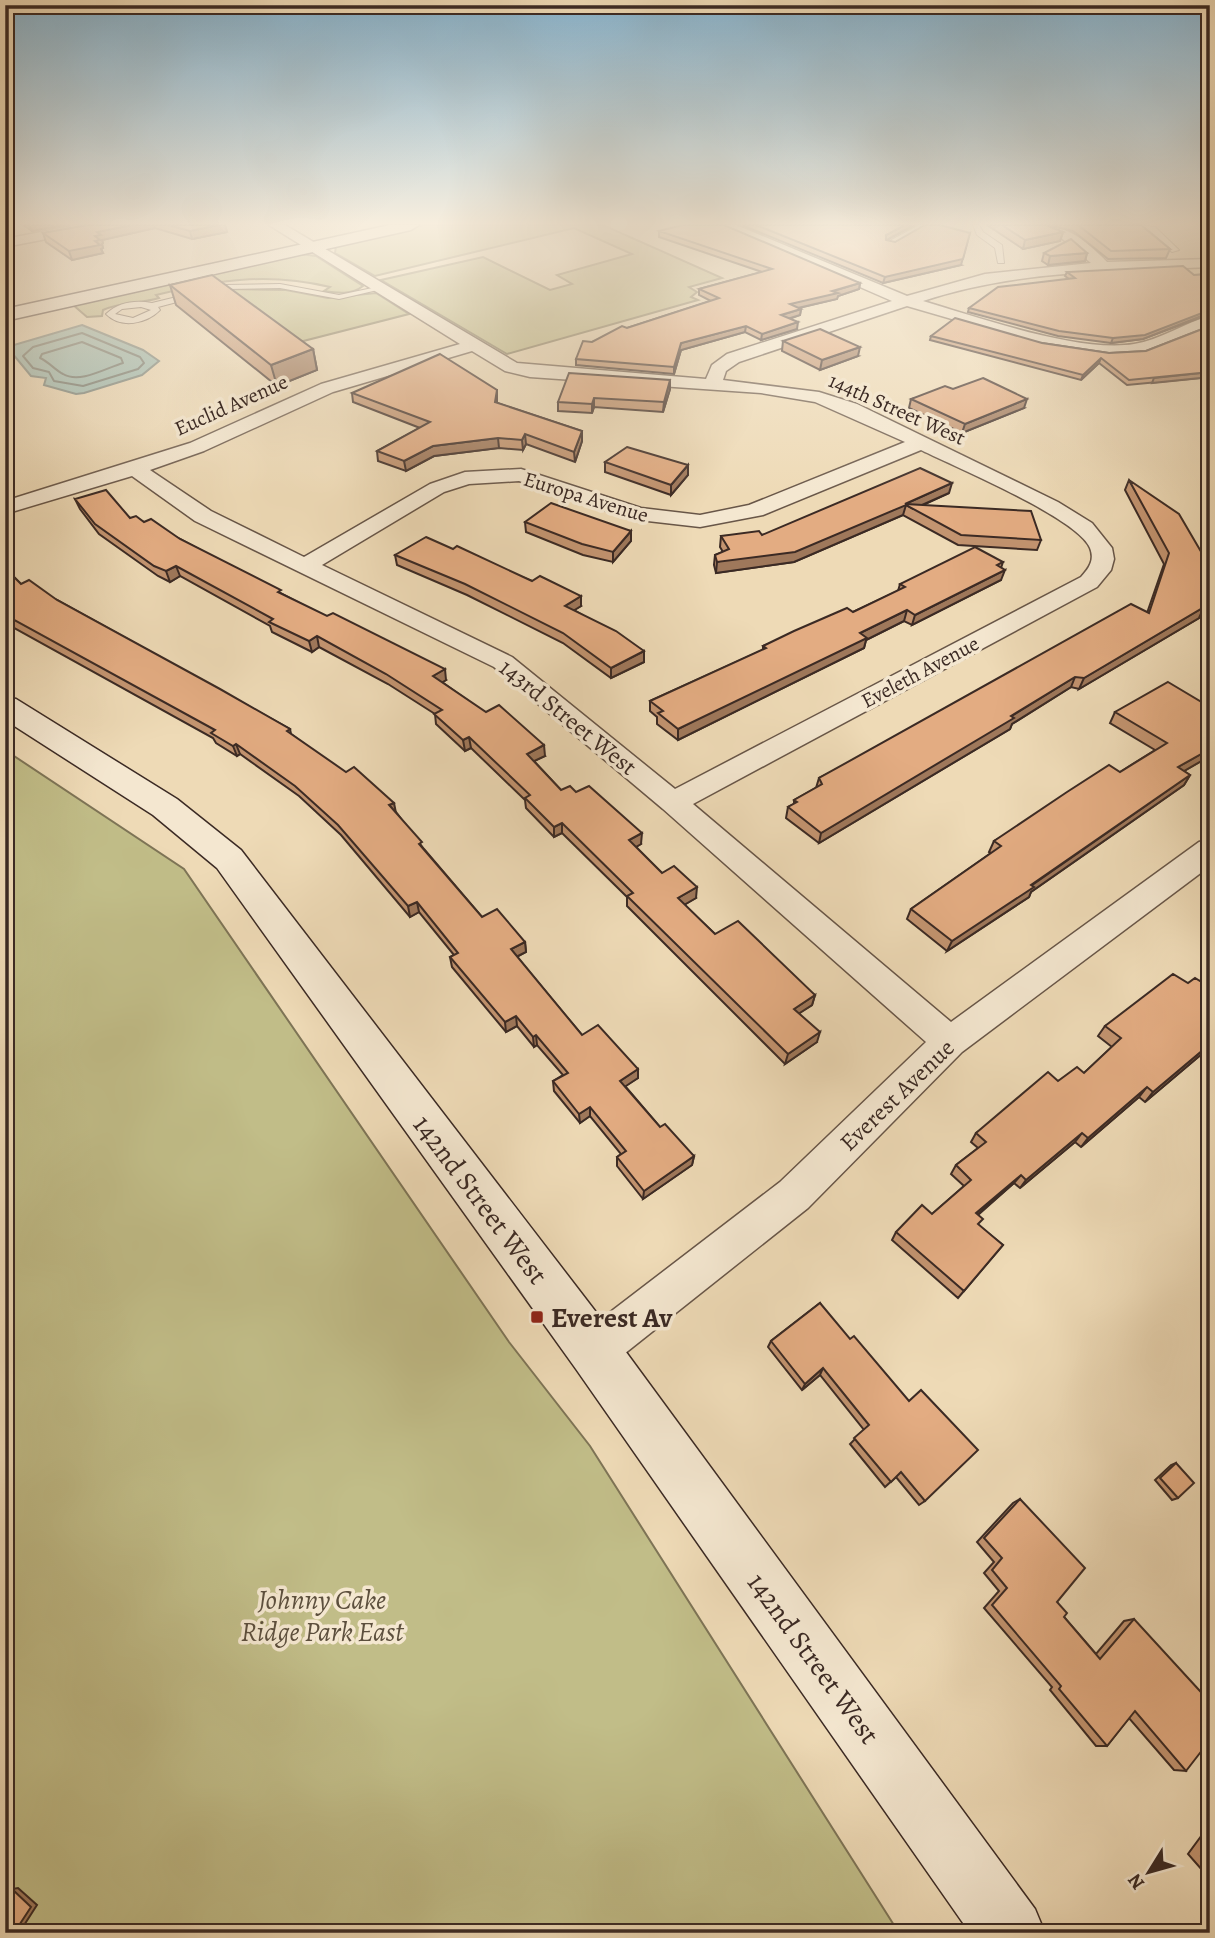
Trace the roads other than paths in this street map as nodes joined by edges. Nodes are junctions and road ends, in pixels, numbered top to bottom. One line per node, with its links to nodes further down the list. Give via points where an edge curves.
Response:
1 (426, 315): 5 (street, 144th Street West)
2 (861, 315): 6 (street, via 733,358 718,369)
3 (955, 315): 4 (street, via 1041,340 1107,350 1137,349)
4 (1210, 321)
5 (474, 345): 6 (street, 144th Street West, via 511,367 530,372); 8 (street, Euclid Avenue, via 327,388 197,447)
6 (713, 384): 7 (street, 144th Street West, via 819,397)
7 (921, 443): 10 (street, 144th Street West); 11 (street, Europa Avenue, via 755,510 700,521 638,514 522,475 465,478 437,488)
8 (135, 469): 9 (street, Euclid Avenue); 11 (street, 143rd Street West, via 203,516)
9 (5, 508)
10 (1066, 515): 13 (street, Eveleth Avenue, via 1101,548 1100,569 1089,582)
11 (303, 568): 13 (street, 143rd Street West, via 503,662)
12 (5, 706): 16 (main road, 142nd Street West, via 165,807 229,859)
13 (673, 802): 15 (street, 143rd Street West)
14 (1210, 850): 15 (street, Everest Avenue)
15 (950, 1042): 16 (street, Everest Avenue, via 794,1195)
16 (594, 1351): 17 (main road, 142nd Street West)
17 (1011, 1933)

